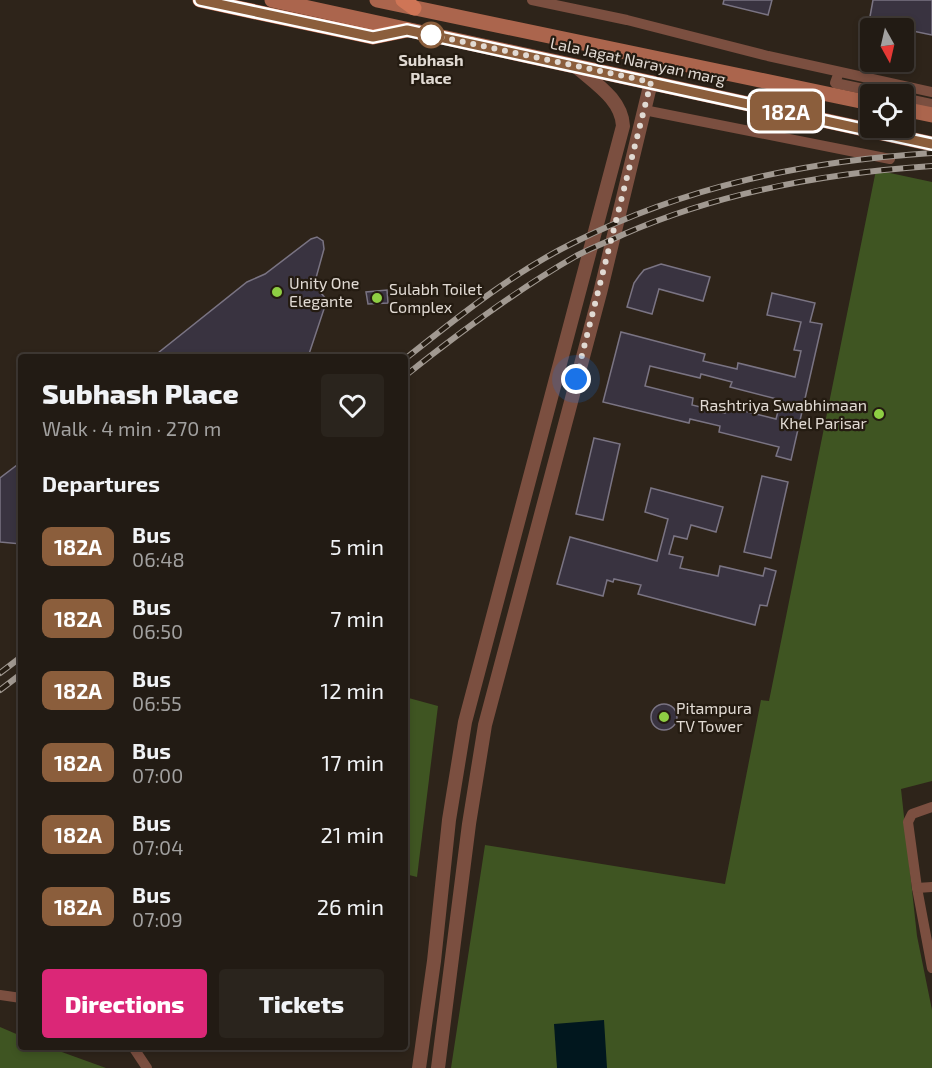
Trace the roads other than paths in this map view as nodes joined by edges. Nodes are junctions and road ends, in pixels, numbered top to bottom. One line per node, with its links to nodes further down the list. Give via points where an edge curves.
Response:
1 (200, 0): 6 (main road, via 373,37)
2 (272, 0): 6 (main road, Lala Jagat Narayan marg)
3 (377, 0): 5 (main road, Lala Jagat Narayan marg)
4 (532, 0): 8 (street)
5 (408, 4): 13 (main road, Lala Jagat Narayan marg)
6 (407, 30): 7 (main road, Lala Jagat Narayan marg)
7 (578, 68): 9 (main road, Lala Jagat Narayan marg); 20 (street, via 608,94 622,116 623,126)
8 (839, 72): 10 (street, via 835,83); 11 (street)
9 (651, 82): 15 (street); 18 (main road, Lala Jagat Narayan marg)
10 (860, 88)
11 (932, 92)
12 (914, 100): 14 (street)
13 (860, 101)
14 (932, 104)
15 (644, 110): 19 (street); 21 (street, via 600,293)
16 (914, 111): 17 (main road)
17 (932, 115)
18 (932, 144)
19 (890, 159)
20 (495, 608): 21 (street); 25 (street, via 463,732)
21 (514, 613): 26 (street, via 485,725)
22 (932, 807): 24 (street, via 912,814 908,822)
23 (932, 887): 24 (street)
24 (917, 888): 27 (street)
25 (434, 961): 26 (street); 32 (street)
26 (451, 962): 33 (street)
27 (932, 968)
28 (0, 995): 29 (street)
29 (18, 998)
30 (135, 1050): 31 (street)
31 (147, 1068)
32 (419, 1068)
33 (438, 1068)

